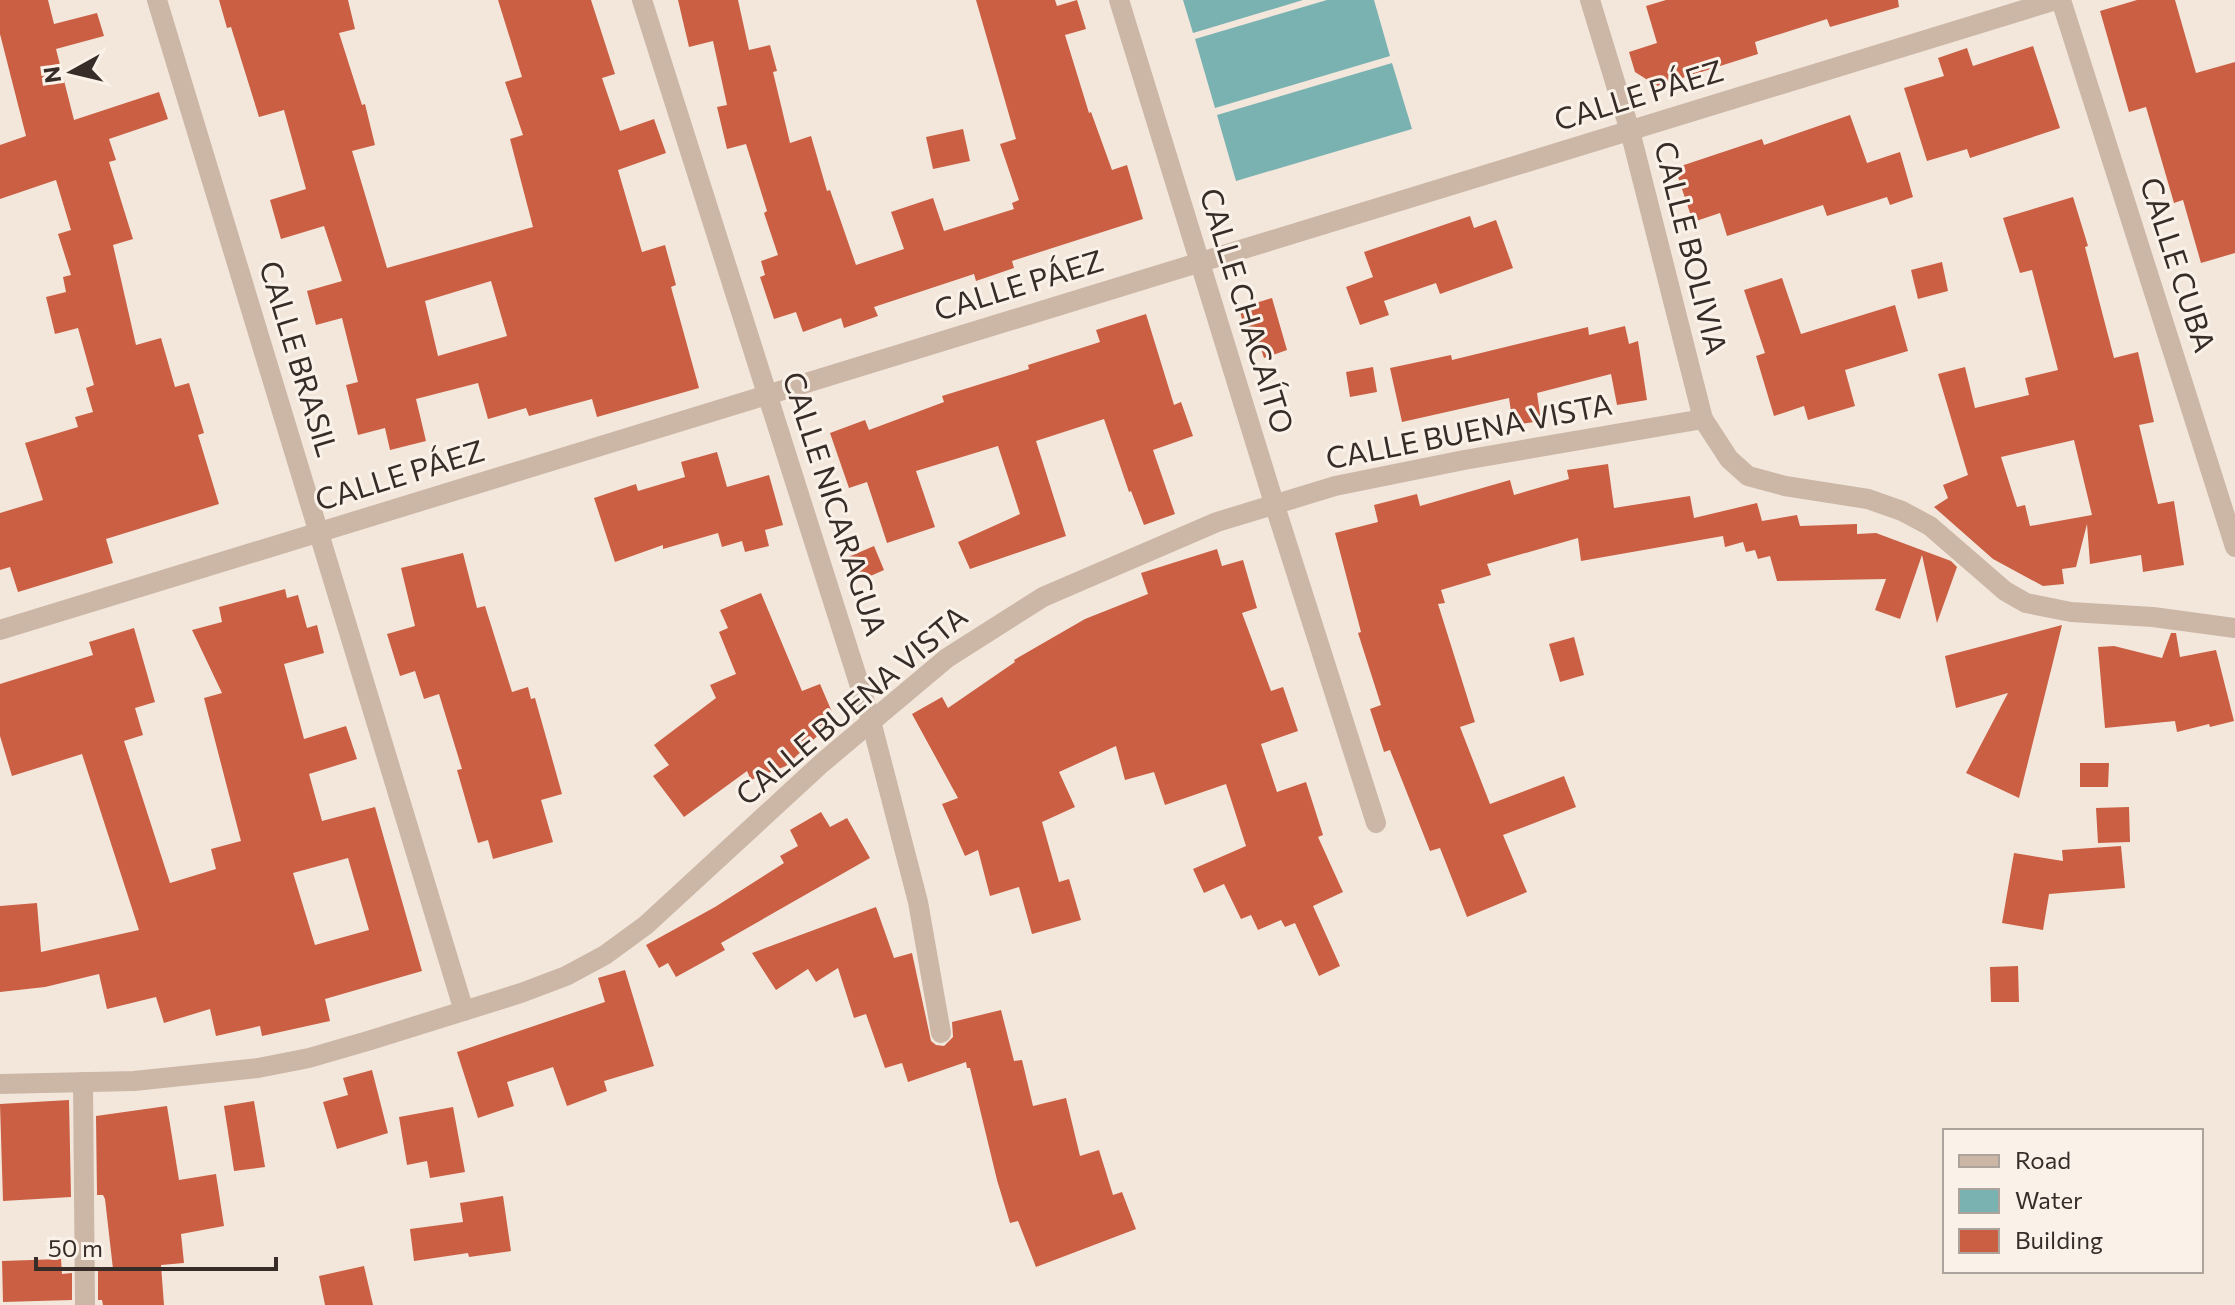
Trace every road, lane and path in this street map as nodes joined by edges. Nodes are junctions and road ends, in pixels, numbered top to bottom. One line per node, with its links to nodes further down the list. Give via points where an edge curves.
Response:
1 (157, 0): 11 (street, CALLE BRASIL)
2 (642, 0): 8 (street, CALLE NICARAGUA)
3 (1119, 0): 7 (street, CALLE CHACAÍTO)
4 (1590, 0): 6 (street, CALLE BOLIVIA)
5 (2058, 0): 6 (street, CALLE PÁEZ); 12 (street, CALLE CUBA)
6 (1630, 131): 7 (street, CALLE PÁEZ); 9 (street, CALLE BOLIVIA)
7 (1200, 262): 8 (street, CALLE PÁEZ); 10 (street, CALLE CHACAÍTO)
8 (768, 395): 11 (street, CALLE PÁEZ); 15 (street, CALLE NICARAGUA)
9 (1703, 419): 10 (street, CALLE BUENA VISTA, via 1464,460); 13 (street, via 1729,459 1748,476 1868,499 1902,511 1930,526 2026,603)
10 (1274, 503): 15 (street, CALLE BUENA VISTA, via 1043,597 947,658); 16 (street, CALLE CHACAÍTO)
11 (319, 532): 14 (street, CALLE PÁEZ); 17 (street, CALLE BRASIL)
12 (2235, 547)
13 (2235, 628)
14 (0, 630)
15 (871, 721): 17 (street, CALLE BUENA VISTA, via 646,925 605,955 566,976); 18 (street, CALLE NICARAGUA, via 918,902)
16 (1376, 823)
17 (464, 1011): 19 (street, CALLE BUENA VISTA, via 258,1068)
18 (941, 1033)
19 (83, 1082): 20 (street, CALLE BUENA VISTA); 21 (street)
20 (0, 1084)
21 (85, 1305)

